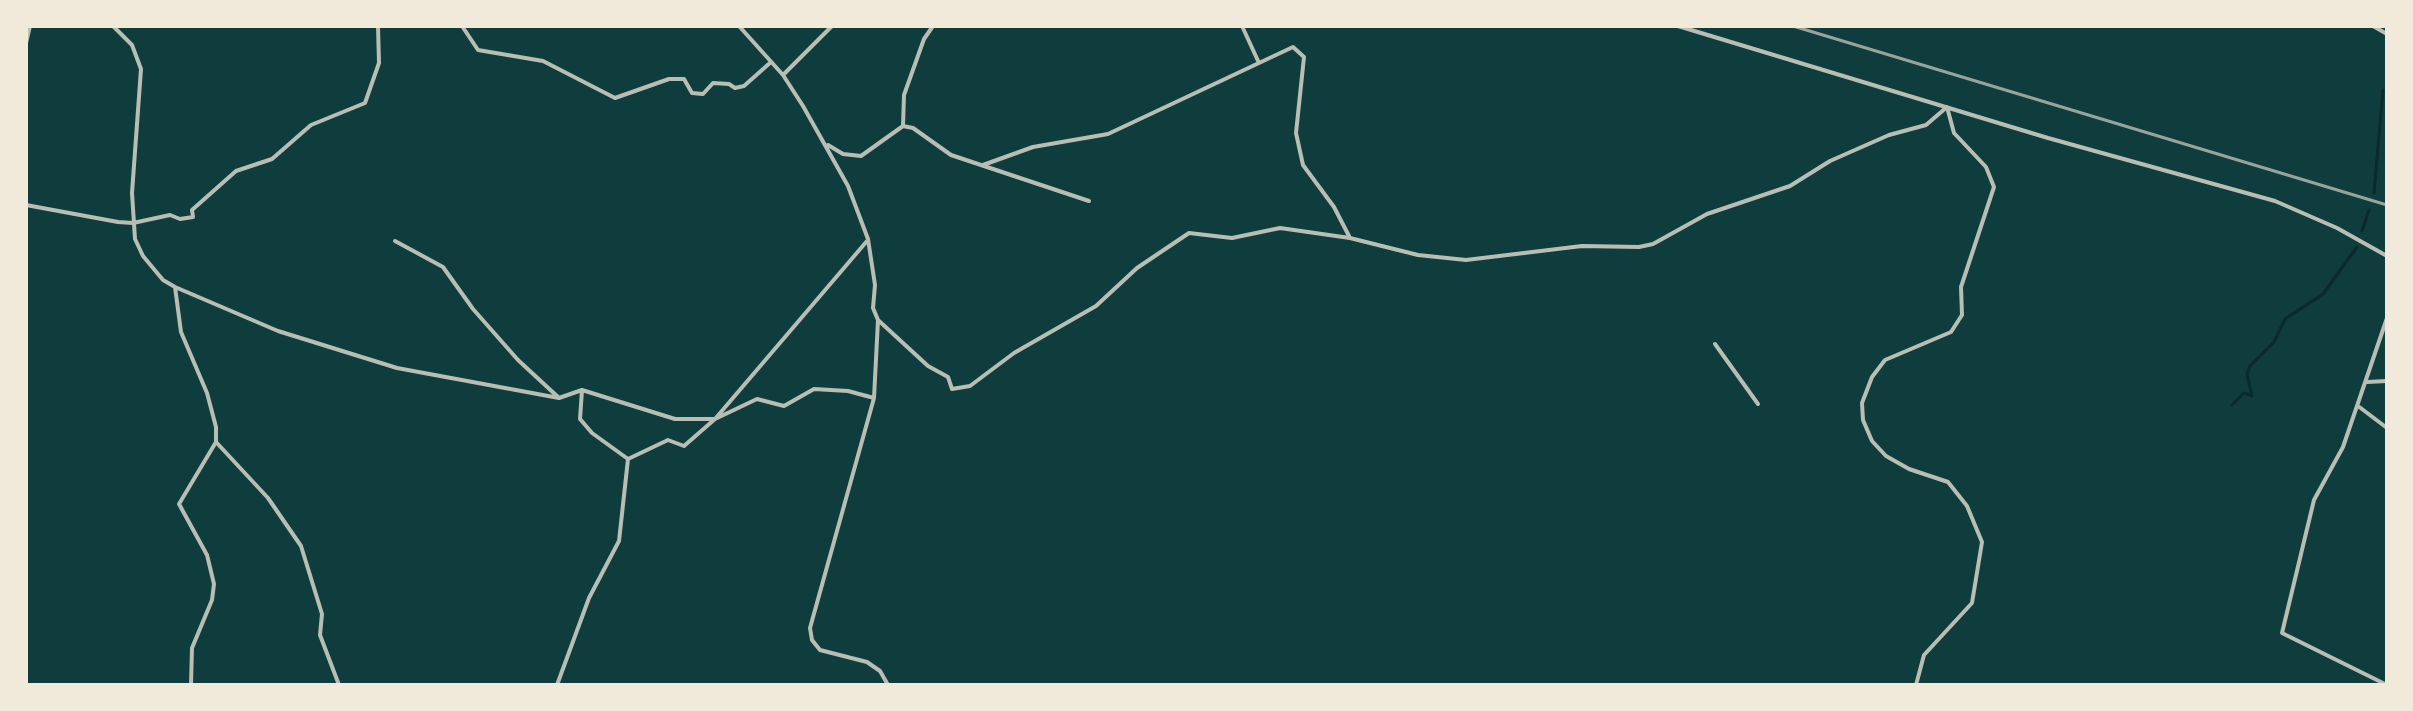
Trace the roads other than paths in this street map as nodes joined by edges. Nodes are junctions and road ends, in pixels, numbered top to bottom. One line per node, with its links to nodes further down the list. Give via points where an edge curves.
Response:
1 (30, 26): 12 (street)
2 (113, 26): 22 (street, via 132,45 141,69)
3 (378, 26): 22 (street, via 379,63 365,103 311,125 272,159 236,171 192,210 193,217 170,215)
4 (462, 26): 13 (street, via 478,50 543,61 615,98 669,79 684,79 692,93 703,94 713,83 744,86)
5 (739, 26): 13 (street)
6 (832, 26): 15 (street)
7 (933, 26): 17 (street, via 904,95)
8 (1242, 26): 14 (street)
9 (1678, 26): 16 (street)
10 (2373, 26): 11 (street)
11 (2387, 34)
12 (26, 43)
13 (771, 62): 15 (street)
14 (1259, 63): 19 (street, via 1108,134 1033,147); 23 (street, via 1293,47 1304,57 1296,133 1303,165)
15 (783, 75): 18 (street)
16 (1947, 107): 23 (street, via 1926,125 1830,161 1772,194 1707,214 1653,244 1582,246 1466,260 1418,255); 26 (street, via 2275,201); 46 (street, via 1954,133 1986,167 1994,187 1961,287 1962,315 1951,332 1885,360 1862,403 1872,441 1909,469 1948,482 1967,506 1982,542 1972,603 1924,655)
17 (903, 126): 18 (street, via 861,156); 19 (street, via 951,155)
18 (826, 144): 24 (street)
19 (983, 165): 20 (street)
20 (1089, 201)
21 (26, 205): 22 (street)
22 (133, 223): 27 (street, via 143,256)
23 (1350, 238): 29 (street, via 1280,228 1232,238 1189,233 1137,268 1096,306 1014,353 970,386 952,389 948,377 928,366)
24 (868, 239): 29 (street); 38 (street)
25 (395, 241): 34 (street, via 443,267 482,320)
26 (2387, 256)
27 (175, 287): 34 (street, via 278,331 397,368); 40 (street, via 181,332 207,393)
28 (2387, 318): 32 (street)
29 (878, 320): 35 (street)
30 (1715, 344): 36 (street)
31 (2387, 381): 32 (street)
32 (2367, 382): 37 (street)
33 (582, 390): 34 (street); 38 (street, via 675,419); 41 (street, via 580,419)
34 (559, 398)
35 (874, 398): 38 (street, via 814,389 784,406 757,399); 45 (street, via 810,628 820,650 867,662)
36 (1758, 404)
37 (2358, 406): 39 (street); 47 (street, via 2314,500 2282,633)
38 (715, 419): 41 (street, via 684,446 668,440)
39 (2387, 428)
40 (216, 442): 42 (street, via 179,504 207,555 214,584 192,648); 43 (street, via 268,498 301,546 322,614 320,635)
41 (628, 459): 44 (street, via 619,541 589,598)
42 (191, 685)
43 (339, 685)
44 (557, 685)
45 (888, 685)
46 (1916, 685)
47 (2387, 685)

